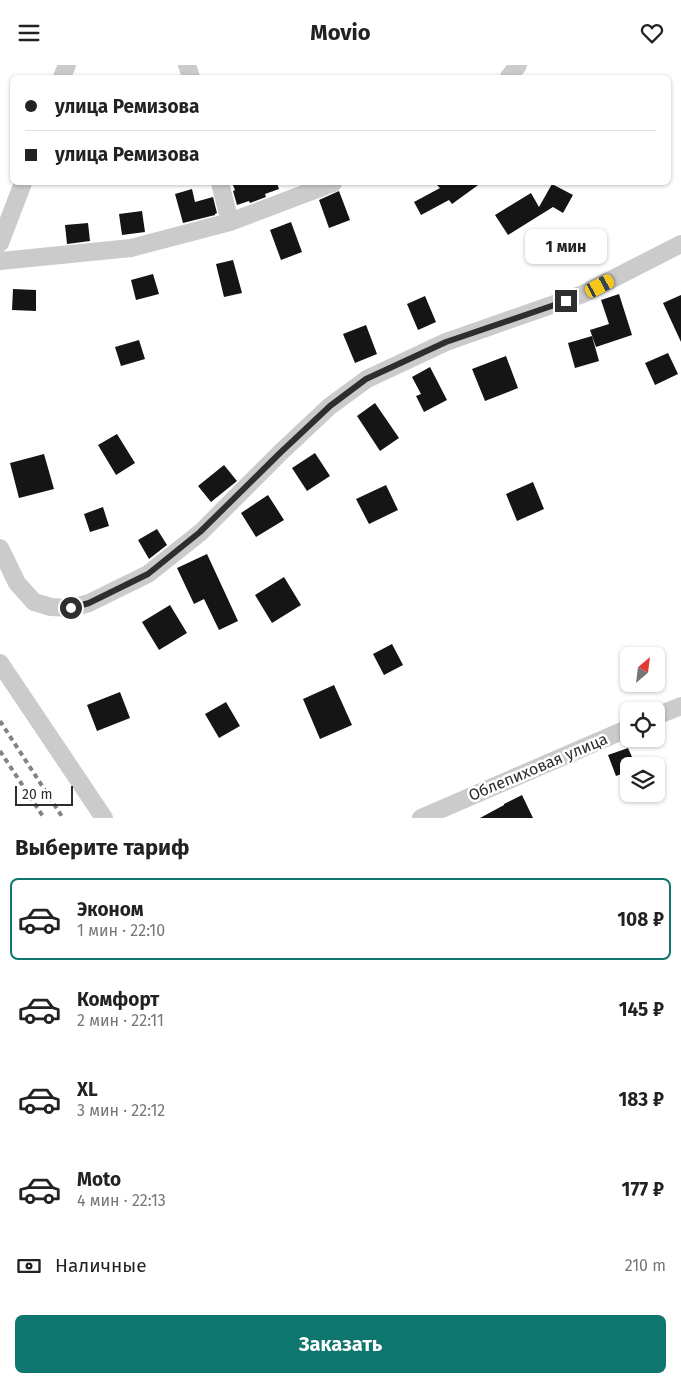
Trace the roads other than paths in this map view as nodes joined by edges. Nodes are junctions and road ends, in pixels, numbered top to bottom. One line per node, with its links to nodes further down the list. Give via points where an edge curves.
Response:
1 (22, 185): 5 (street)
2 (221, 185): 4 (street)
3 (327, 185): 4 (street)
4 (230, 221): 7 (street, via 131,248)
5 (0, 243)
6 (681, 244): 8 (street, via 583,294 446,342 366,379 330,406 186,544 148,574 89,603 71,608 34,602 17,583)
7 (0, 261)
8 (0, 548)
9 (0, 663): 13 (street)
10 (681, 706): 11 (street)
11 (665, 713)
12 (620, 732): 14 (street, Облепиховая улица)
13 (104, 818)
14 (421, 818)

